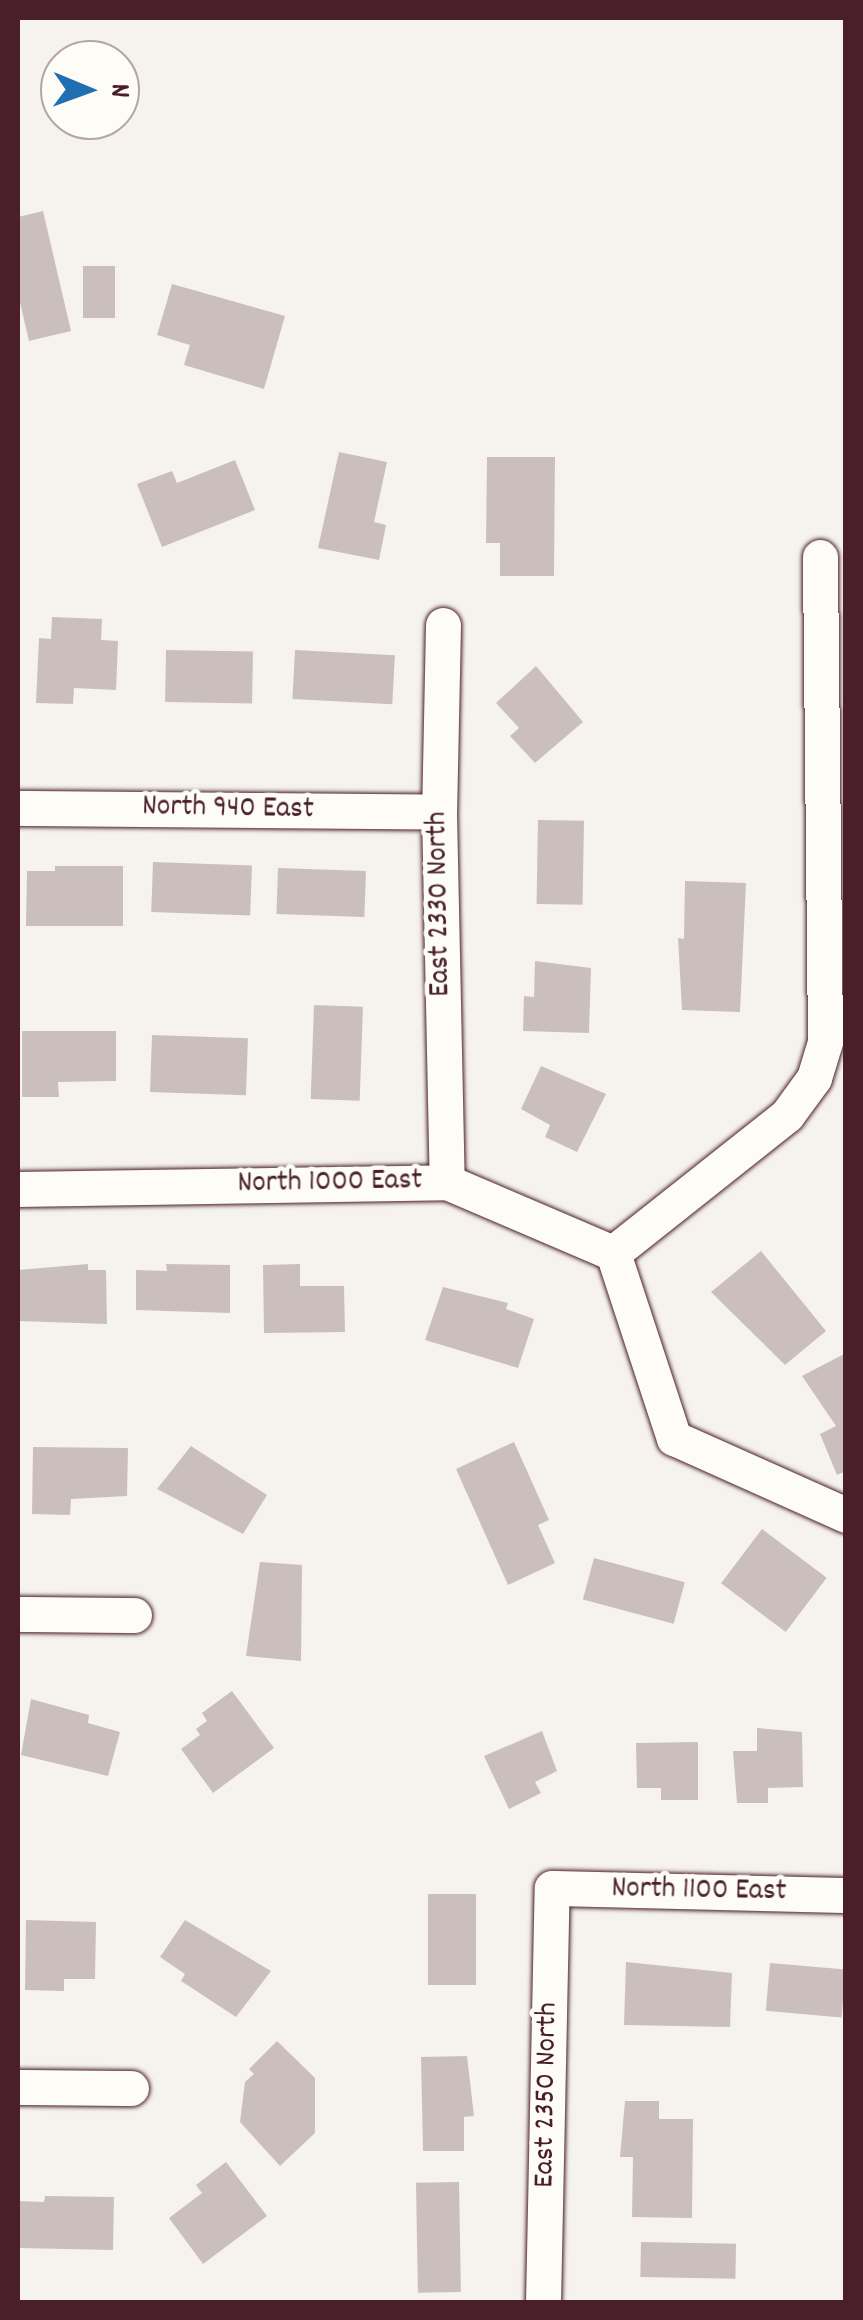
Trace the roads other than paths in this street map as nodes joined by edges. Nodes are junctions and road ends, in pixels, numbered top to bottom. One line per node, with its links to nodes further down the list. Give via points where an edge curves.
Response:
1 (820, 557): 7 (street, via 826,1041 814,1078 787,1114)
2 (443, 625): 4 (street, East 2330 North)
3 (18, 808): 4 (street, North 940 East)
4 (439, 812): 5 (street, East 2330 North)
5 (447, 1182): 6 (street, North 1000 East); 7 (street, North 1000 East)
6 (18, 1188)
7 (613, 1253): 8 (street, via 674,1438)
8 (846, 1515)
9 (18, 1614): 10 (street)
10 (134, 1615)
11 (552, 1888): 12 (street, North 1100 East); 15 (street, East 2350 North)
12 (846, 1895)
13 (18, 2087): 14 (street)
14 (131, 2088)
15 (543, 2302)

